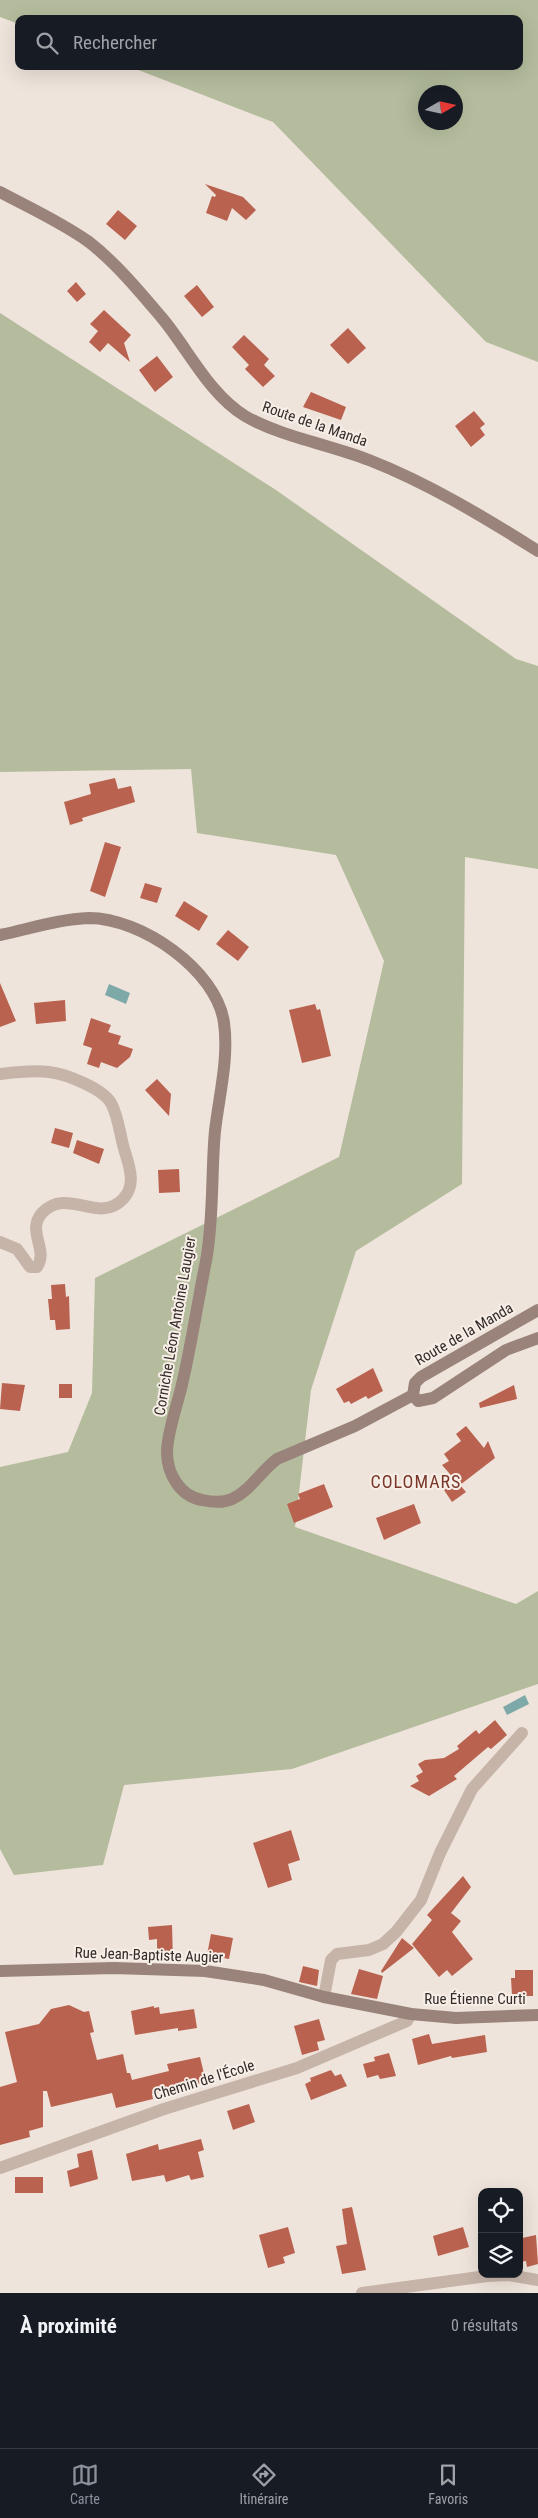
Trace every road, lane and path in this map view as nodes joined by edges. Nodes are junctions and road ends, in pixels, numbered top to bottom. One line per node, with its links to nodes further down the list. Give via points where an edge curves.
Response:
1 (0, 192): 2 (main road, Route de la Manda, via 64,226 105,257 161,316 210,382 244,415 370,460 487,519)
2 (538, 551)
3 (0, 935): 8 (main road, Corniche Léon Antoine Laugier, via 66,920 92,918 130,926 155,939 198,972 211,987 222,1012 225,1037 206,1258 167,1452 170,1472 180,1489 195,1499 213,1503 231,1500 277,1460 354,1426)
4 (0, 1074): 5 (street, via 50,1072 79,1081 102,1093 112,1104 132,1177 128,1191 114,1205 96,1210 67,1201 43,1212 35,1227 40,1257 37,1267 30,1267 16,1249)
5 (0, 1242)
6 (538, 1310): 8 (main road, Route de la Manda, via 420,1377)
7 (538, 1338): 8 (main road, via 506,1350 433,1398 422,1402)
8 (412, 1395)
9 (522, 1733): 11 (street, via 472,1789 436,1861 421,1900 383,1944 370,1950 337,1954 332,1960)
10 (0, 1971): 11 (main road, Rue Jean-Baptiste Augier, via 114,1968 205,1971 264,1980)
11 (324, 1997): 12 (main road, Rue Jean-Baptiste Augier)
12 (411, 2014): 13 (main road, Rue Étienne Curti, via 456,2018); 14 (street, Chemin de l'École, via 407,2021 372,2038 296,2068 138,2118)
13 (538, 2015)
14 (0, 2168)
15 (538, 2280): 16 (street, via 508,2275 487,2276)
16 (362, 2293)

